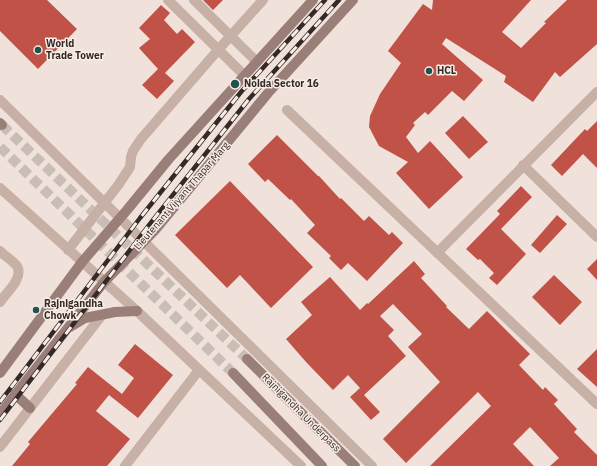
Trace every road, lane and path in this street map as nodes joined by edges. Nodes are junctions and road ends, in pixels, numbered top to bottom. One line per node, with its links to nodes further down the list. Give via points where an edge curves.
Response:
1 (168, 0): 7 (street)
2 (194, 0): 6 (street)
3 (263, 0): 6 (street)
4 (313, 0): 8 (main road)
5 (353, 0): 18 (main road, Lieutenant Vijyant Thapar Marg, via 268,93)
6 (230, 36): 7 (street); 8 (street)
7 (218, 50): 9 (street); 15 (street, via 137,145 130,157 130,167)
8 (257, 62): 9 (main road)
9 (244, 75): 16 (main road)
10 (597, 92): 13 (street)
11 (0, 100): 15 (street)
12 (287, 110): 21 (street)
13 (523, 165): 17 (street); 21 (street)
14 (0, 188): 19 (street)
15 (105, 203): 16 (street); 19 (street)
16 (119, 219): 18 (street); 22 (main road)
17 (597, 237)
18 (144, 242): 23 (main road, Lieutenant Vijyant Thapar Marg); 41 (street)
19 (68, 250): 22 (street)
20 (0, 251): 24 (street, via 19,271)
21 (437, 253): 33 (street)
22 (82, 262): 23 (street); 30 (main road)
23 (104, 282): 25 (street); 27 (main road, Lieutenant Vijyant Thapar Marg)
24 (0, 302)
25 (137, 311): 26 (main road); 29 (street)
26 (102, 315): 27 (main road, via 85,318); 34 (street)
27 (65, 330): 32 (main road, Lieutenant Vijyant Thapar Marg)
28 (247, 359): 40 (main road, Rajnigandha Underpass)
29 (199, 370): 37 (street); 38 (street)
30 (0, 373)
31 (233, 373): 39 (main road, Rajnigandha Underpass)
32 (15, 394): 34 (main road); 35 (main road, Lieutenant Vijyant Thapar Marg)
33 (597, 404)
34 (30, 408): 36 (street)
35 (0, 414)
36 (0, 447)
37 (125, 466)
38 (300, 466)
39 (322, 466)
40 (355, 466)
41 (372, 466)

